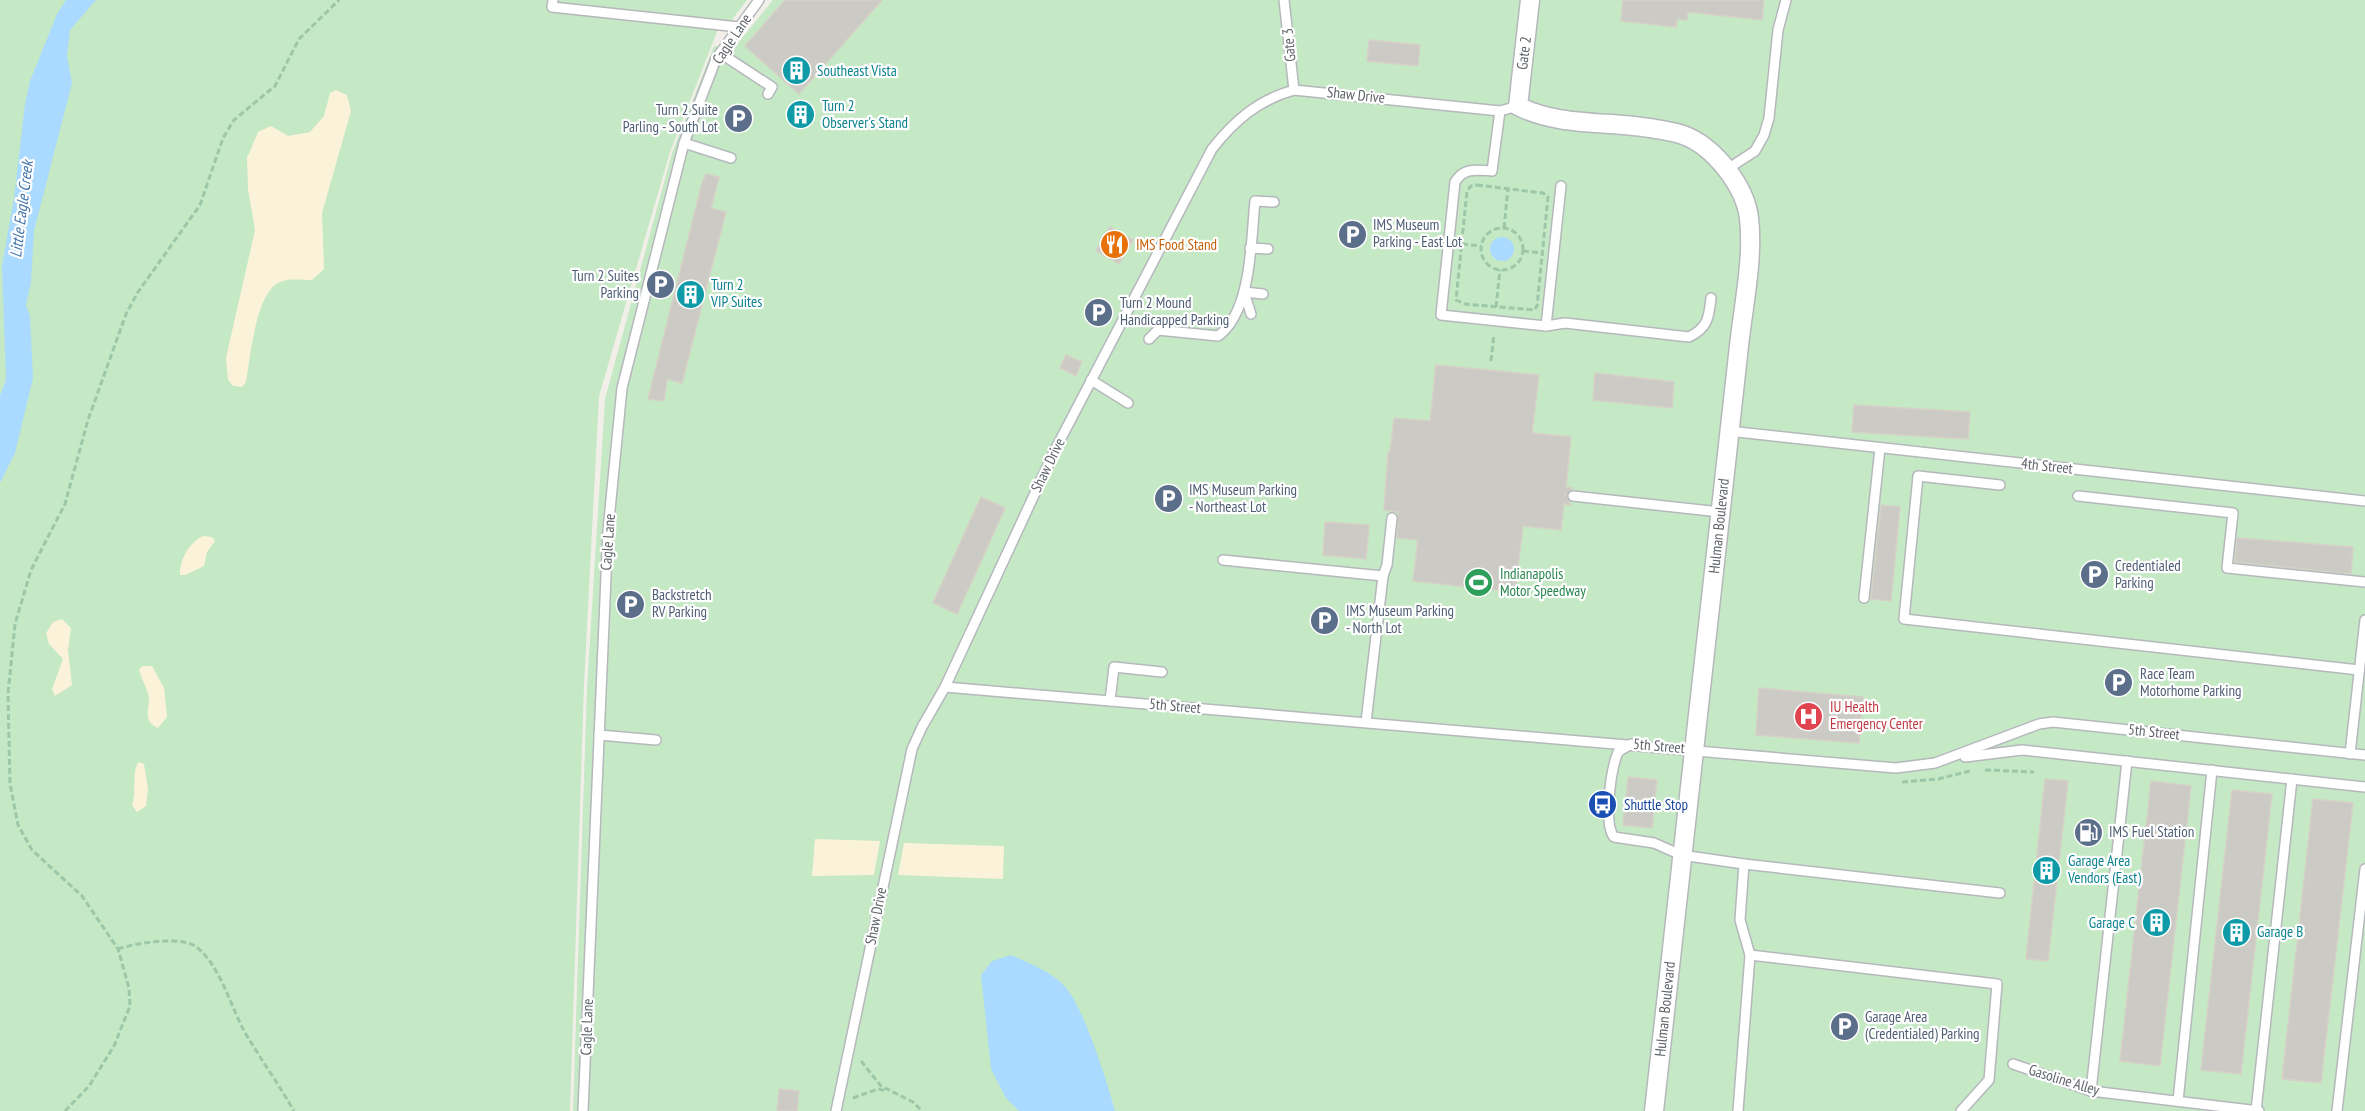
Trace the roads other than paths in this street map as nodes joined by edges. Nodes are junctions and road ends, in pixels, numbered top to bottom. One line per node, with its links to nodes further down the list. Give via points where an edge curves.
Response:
1 (553, 0): 6 (lane, via 552,7)
2 (759, 0): 6 (lane, Cagle Lane)
3 (1284, 0): 8 (lane, Gate 3)
4 (1530, 0): 10 (street, Gate 2)
5 (1786, 0): 14 (lane, via 1778,30 1764,135 1755,151)
6 (739, 27): 7 (lane, Cagle Lane)
7 (720, 53): 9 (lane, via 772,87); 12 (lane, Cagle Lane)
8 (1294, 90): 11 (lane, Shaw Drive); 27 (lane, Shaw Drive, via 1250,110 1212,149)
9 (768, 94)
10 (1518, 106): 11 (lane, Shaw Drive); 14 (street, Hulman Boulevard, via 1536,115 1638,126 1685,136 1702,146)
11 (1500, 111): 23 (lane, via 1492,171 1472,170 1460,174 1455,182 1441,315)
12 (684, 143): 13 (lane); 47 (lane, Cagle Lane, via 622,388 608,530)
13 (731, 158)
14 (1726, 170): 29 (street, Hulman Boulevard, via 1744,199 1749,237)
15 (1561, 186): 23 (lane)
16 (1274, 202): 17 (lane, via 1255,201)
17 (1250, 248): 18 (lane); 19 (lane)
18 (1268, 249)
19 (1244, 292): 20 (lane); 22 (lane); 24 (lane, via 1229,328 1218,336)
20 (1263, 294)
21 (1711, 298): 23 (lane, via 1709,319 1702,331 1689,337 1565,323)
22 (1251, 314)
23 (1546, 326)
24 (1197, 334): 25 (lane, via 1158,330); 26 (lane)
25 (1149, 339)
26 (1197, 344)
27 (1091, 380): 28 (lane); 44 (lane, Shaw Drive)
28 (1128, 404)
29 (1729, 431): 30 (lane, 4th Street); 35 (street, Hulman Boulevard)
30 (1880, 448): 34 (lane, 4th Street); 40 (lane)
31 (2000, 485): 42 (lane, via 1918,476 1904,619)
32 (1573, 496): 35 (lane)
33 (2078, 496): 39 (lane, via 2233,513 2227,568)
34 (2365, 501)
35 (1720, 512): 50 (street, Hulman Boulevard)
36 (1392, 518): 38 (lane)
37 (1223, 560): 38 (lane)
38 (1383, 576): 46 (lane)
39 (2365, 582)
40 (1864, 598)
41 (2365, 620): 42 (lane)
42 (2359, 670): 51 (lane)
43 (1162, 672): 45 (lane, via 1114,667)
44 (945, 687): 45 (lane, 5th Street); 67 (lane, Shaw Drive, via 909,758)
45 (1110, 701): 46 (lane, 5th Street)
46 (1366, 722): 49 (lane, 5th Street)
47 (599, 735): 48 (lane); 66 (lane, Cagle Lane)
48 (656, 740)
49 (1633, 743): 50 (lane, 5th Street); 58 (lane, via 1618,752 1614,762 1608,826 1621,839 1654,843)
50 (1694, 749): 54 (lane, 5th Street, via 1880,767 1909,768); 58 (street, Hulman Boulevard)
51 (2350, 754): 52 (lane, 5th Street); 54 (lane, 5th Street, via 2053,722)
52 (2365, 755)
53 (2127, 761): 54 (lane, via 2022,750 1980,753); 55 (lane); 64 (lane)
54 (1935, 763)
55 (2212, 770): 56 (lane); 65 (lane)
56 (2292, 779): 57 (lane); 71 (lane)
57 (2365, 787)
58 (1681, 855): 59 (lane); 68 (street, Hulman Boulevard)
59 (1744, 864): 61 (lane); 62 (lane, via 1740,920)
60 (2365, 869): 72 (lane)
61 (2000, 892)
62 (1750, 955): 69 (lane); 70 (lane, via 1997,984 1989,1080)
63 (2013, 1064): 64 (lane, Gasoline Alley)
64 (2091, 1091): 65 (lane, Gasoline Alley)
65 (2178, 1101): 71 (lane, Gasoline Alley)
66 (583, 1111)
67 (836, 1111)
68 (1654, 1111)
69 (1738, 1111)
70 (1961, 1111)
71 (2257, 1111)
72 (2337, 1111)

